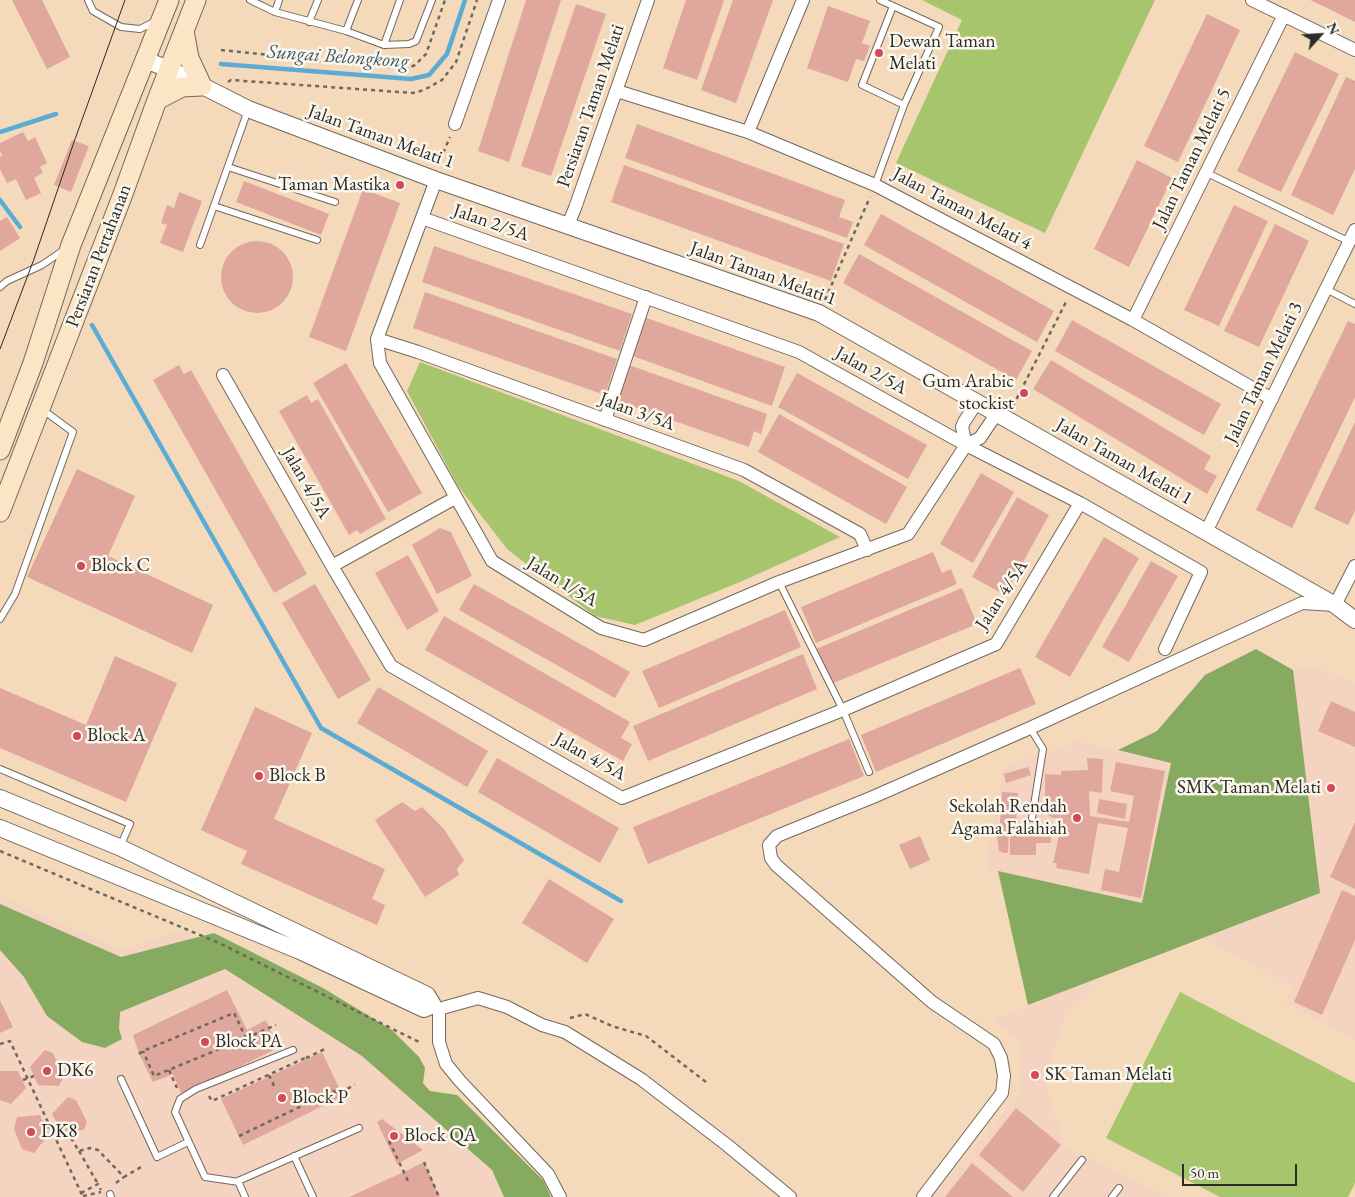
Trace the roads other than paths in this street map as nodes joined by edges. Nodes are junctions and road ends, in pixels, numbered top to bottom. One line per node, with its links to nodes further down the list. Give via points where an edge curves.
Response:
1 (88, 0): 16 (lane, via 93,11 121,27 140,29)
2 (196, 0): 20 (main road, Persiaran Pertahanan)
3 (250, 0): 17 (lane)
4 (279, 0): 17 (lane)
5 (318, 0): 19 (lane)
6 (358, 0): 21 (lane)
7 (400, 0): 22 (lane)
8 (432, 0): 22 (lane, via 416,41)
9 (499, 0): 31 (street)
10 (633, 0): 14 (street)
11 (803, 0): 32 (street)
12 (880, 0): 15 (lane)
13 (1252, 0): 18 (street)
14 (647, 2): 27 (street, Persiaran Taman Melati)
15 (893, 6): 29 (lane, via 862,85); 29 (lane, via 938,27)
16 (166, 8): 24 (main road, Persiaran Pertahanan)
17 (275, 12): 19 (lane)
18 (1284, 15): 23 (street); 34 (street, Jalan Taman Melati 5)
19 (309, 22): 21 (lane)
20 (184, 31): 25 (main road, Persiaran Pertahanan); 26 (main road, via 189,58)
21 (346, 31): 22 (lane)
22 (384, 45)
23 (1355, 50)
24 (145, 60): 25 (street, Jalan Taman Melati 1); 43 (main road, Persiaran Pertahanan)
25 (169, 69): 26 (street, Jalan Taman Melati 1); 28 (main road, Persiaran Pertahanan)
26 (202, 86): 28 (main road, via 182,87); 30 (street, Jalan Taman Melati 1)
27 (616, 91): 32 (street, Jalan Taman Melati 4); 40 (street, Persiaran Taman Melati)
28 (157, 100): 54 (main road, Persiaran Pertahanan, via 124,194)
29 (904, 105): 36 (lane)
30 (248, 109): 33 (lane); 35 (street, Jalan Taman Melati 1)
31 (455, 124)
32 (748, 132): 36 (street, Jalan Taman Melati 4)
33 (228, 167): 37 (lane); 38 (lane)
34 (1207, 173): 41 (lane); 49 (street, Jalan Taman Melati 5)
35 (436, 180): 39 (street, Jalan 1/5A); 40 (street, Jalan Taman Melati 1)
36 (875, 185): 49 (street, Jalan Taman Melati 4)
37 (334, 202)
38 (214, 206): 42 (lane); 44 (lane)
39 (422, 218): 47 (street, Jalan 2/5A); 50 (street, Jalan 1/5A)
40 (568, 225): 53 (street, Jalan Taman Melati 1, via 819,313)
41 (1352, 236): 46 (street, Jalan Taman Melati 3)
42 (317, 240)
43 (71, 245): 45 (lane); 58 (main road, Persiaran Pertahanan, via 34,363)
44 (200, 245)
45 (0, 287)
46 (1326, 289): 48 (lane); 52 (street, Jalan Taman Melati 3)
47 (646, 297): 56 (street); 57 (street, Jalan 2/5A, via 799,352)
48 (1355, 304)
49 (1133, 320): 52 (street, Jalan Taman Melati 4)
50 (377, 339): 56 (street, Jalan 3/5A); 59 (street, Jalan 1/5A, via 380,363)
51 (223, 375): 64 (street, Jalan 4/5A)
52 (1272, 399): 62 (street, Jalan Taman Melati 3)
53 (977, 402): 55 (street, Jalan Taman Melati 1); 57 (street, via 962,428)
54 (40, 408): 61 (main road, Persiaran Pertahanan); 68 (lane, via 73,432 15,594)
55 (1001, 416): 57 (street, Jalan 1/5A, via 980,438); 62 (street, Jalan Taman Melati 1)
56 (605, 420): 63 (street, Jalan 3/5A, via 744,470 860,534)
57 (966, 445): 60 (street, Jalan 2/5A); 63 (street, Jalan 1/5A, via 908,534)
58 (0, 450)
59 (455, 498): 64 (street); 66 (street, Jalan 1/5A, via 492,562 601,628 644,640)
60 (1080, 503): 70 (street, Jalan 2/5A, via 1201,572); 71 (street, Jalan 4/5A, via 996,644)
61 (0, 512)
62 (1206, 532): 67 (street, Jalan Taman Melati 1)
63 (867, 550): 66 (street, Jalan 1/5A)
64 (332, 566): 71 (street, Jalan 4/5A, via 392,666 622,798)
65 (1355, 566): 67 (street)
66 (779, 582): 71 (lane)
67 (1335, 605): 69 (street, Jalan Taman Melati 1); 72 (street, via 1302,603)
68 (0, 619)
69 (1355, 620)
70 (1165, 649)
71 (843, 710): 74 (lane)
72 (1030, 728): 76 (lane, via 1043,749); 92 (street, via 777,836 769,845 776,865 932,1002 994,1044 1001,1058 1002,1093)
73 (0, 769): 78 (lane, via 130,824)
74 (869, 772)
75 (0, 798): 78 (street)
76 (1032, 818)
77 (0, 828): 79 (street, via 300,951 424,1009)
78 (120, 847): 79 (street, via 427,995)
79 (436, 1007): 90 (street, via 439,1042 446,1064 548,1174); 91 (street, via 478,998 507,1007 542,1026 565,1032 641,1079)
80 (293, 1050): 83 (lane, via 180,1098 174,1112)
81 (122, 1079): 83 (lane, via 157,1157)
82 (359, 1128): 84 (lane)
83 (188, 1142): 86 (lane, via 205,1177)
84 (294, 1156): 86 (lane); 89 (lane)
85 (1082, 1160): 93 (lane)
86 (239, 1182): 88 (lane)
87 (1119, 1188): 94 (lane)
88 (245, 1197)
89 (313, 1197)
90 (560, 1197)
91 (790, 1197)
92 (923, 1197)
93 (1053, 1197)
94 (1112, 1197)

